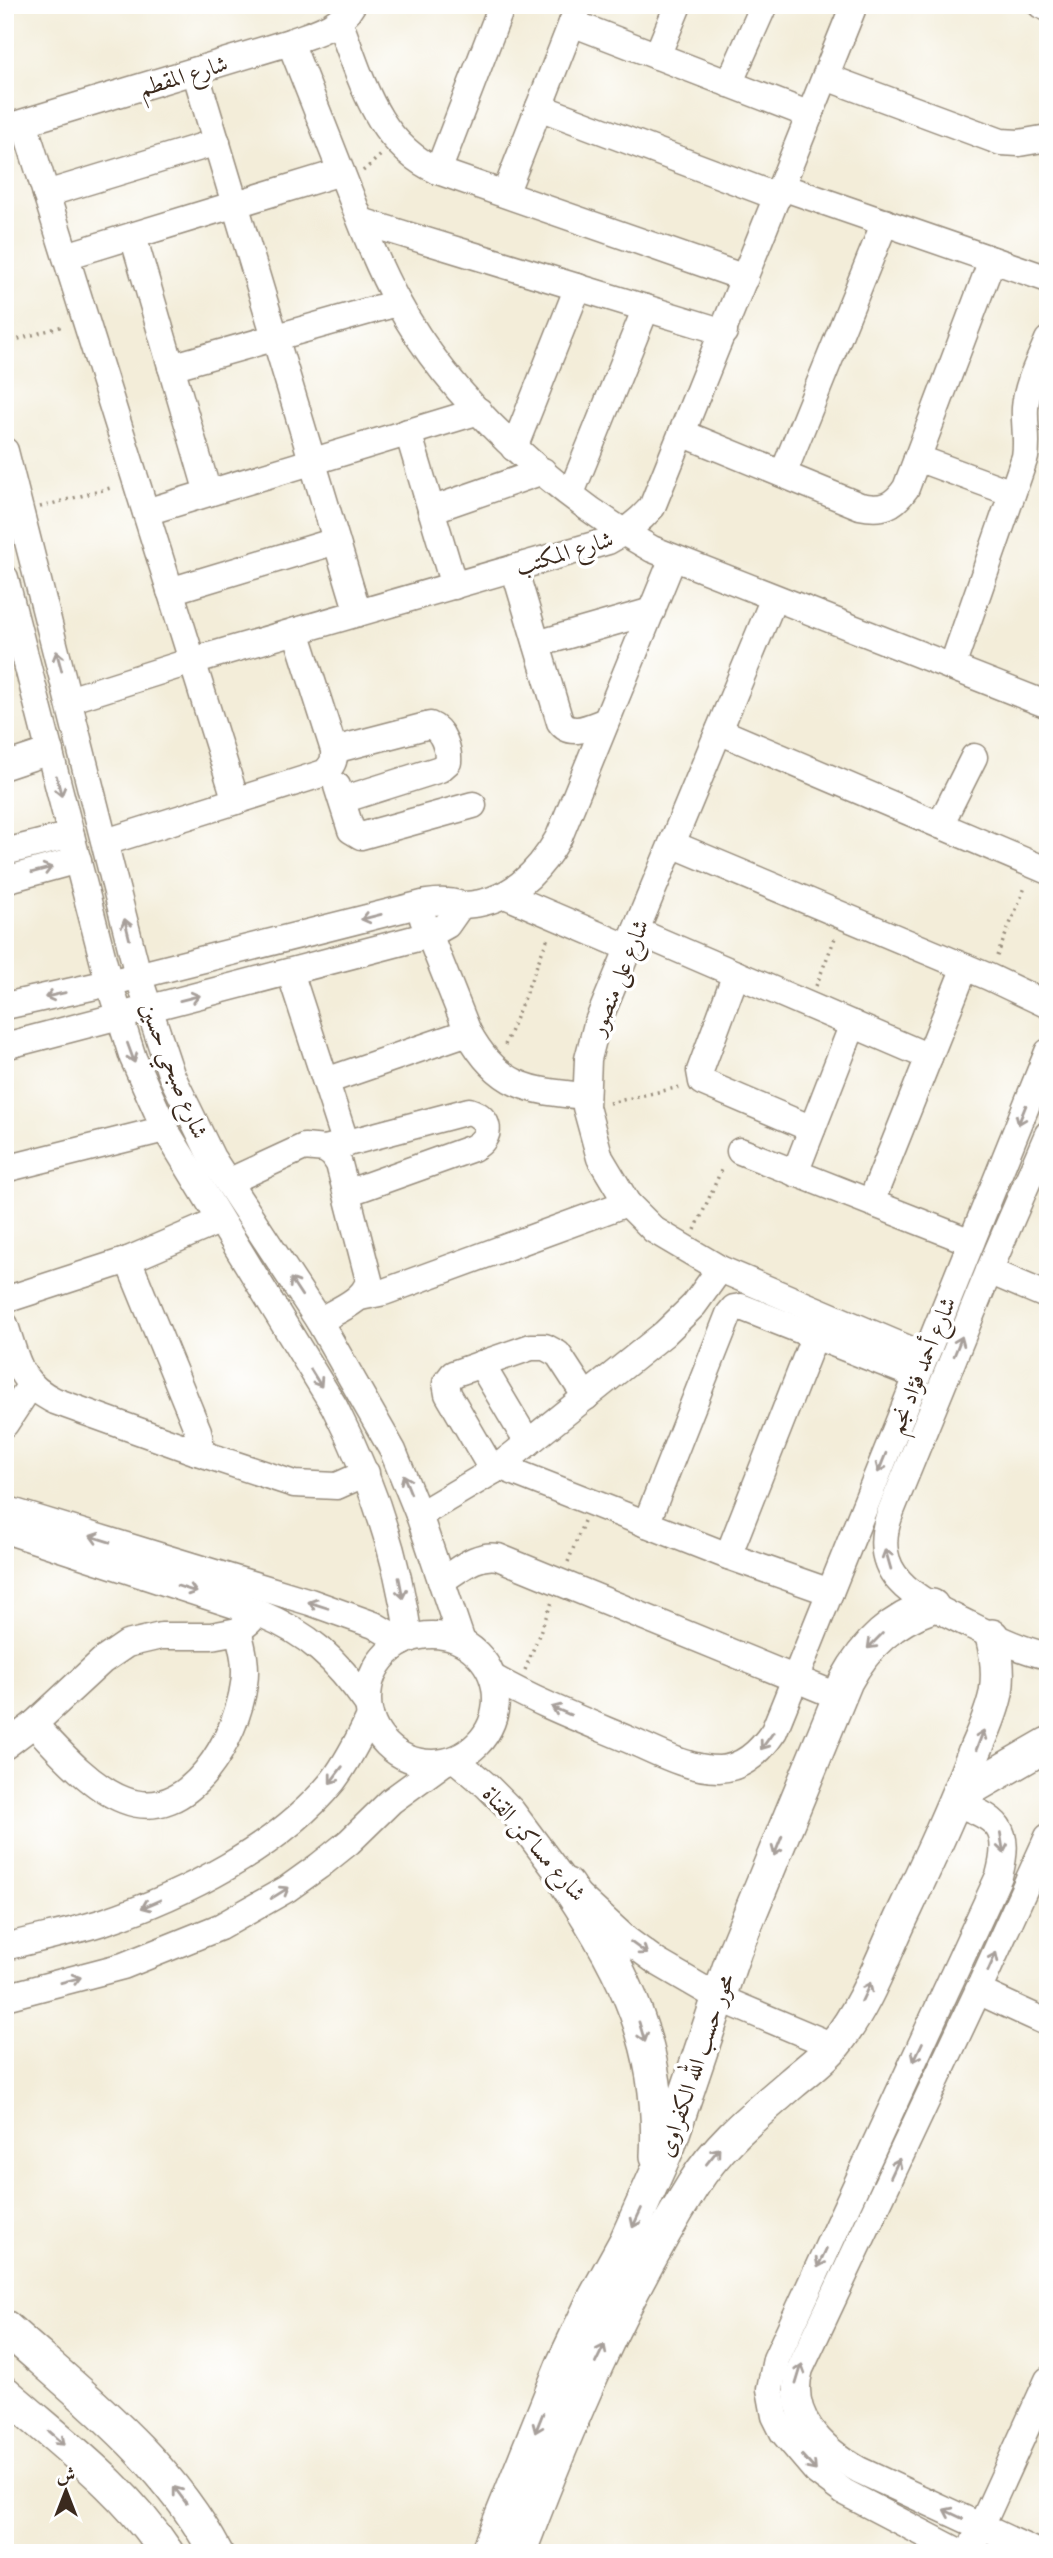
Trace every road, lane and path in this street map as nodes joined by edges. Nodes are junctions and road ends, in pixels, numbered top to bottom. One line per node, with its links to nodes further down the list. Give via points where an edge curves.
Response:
1 (502, 5): 20 (street)
2 (678, 5): 10 (street)
3 (764, 5): 13 (street)
4 (854, 5): 12 (street, شارع المكتب)
5 (1041, 5): 6 (street)
6 (1048, 8)
7 (345, 13): 9 (street, شارع المقطم, via 321,30); 19 (street, via 376,113)
8 (575, 14): 10 (street); 14 (street)
9 (290, 42): 11 (street, شارع المقطم); 21 (street)
10 (657, 56): 13 (street)
11 (195, 71): 16 (street, شارع المقطم); 18 (street)
12 (826, 76): 15 (street, شارع المكتب); 17 (street, via 1002,142)
13 (729, 84): 15 (street)
14 (539, 107): 22 (street); 24 (street)
15 (810, 114): 22 (street, شارع المكتب)
16 (15, 126): 23 (street)
17 (1048, 138)
18 (217, 142): 23 (street); 25 (street)
19 (396, 142): 20 (street); 21 (path)
20 (438, 171): 24 (street)
21 (344, 179): 25 (street); 26 (street)
22 (780, 192): 27 (street); 31 (street, شارع المكتب)
23 (46, 194): 29 (street)
24 (505, 194): 31 (street)
25 (235, 204): 28 (street); 38 (street)
26 (361, 220): 33 (street); 34 (street)
27 (885, 222): 30 (street); 51 (street)
28 (133, 236): 29 (street); 41 (street)
29 (66, 256): 36 (street)
30 (992, 260): 32 (street); 48 (street)
31 (746, 278): 37 (street, شارع المكتب)
32 (1048, 279)
33 (578, 287): 35 (street); 46 (street)
34 (397, 303): 38 (street); 42 (street, via 421,341)
35 (646, 308): 37 (street); 54 (street)
36 (86, 319): 40 (path); 52 (street)
37 (724, 332): 45 (street, شارع المكتب)
38 (275, 338): 41 (street); 49 (street)
39 (1048, 340): 43 (street, via 1030,386)
40 (5, 343)
41 (172, 368): 53 (street)
42 (479, 411): 44 (street); 46 (street)
43 (1036, 413): 55 (street)
44 (408, 432): 49 (street); 56 (street)
45 (682, 433): 51 (street); 59 (street, شارع المكتب, via 652,507)
46 (514, 448): 50 (street)
47 (5, 451): 57 (street, شارع صبحي حسين)
48 (917, 458): 51 (street, via 898,499 874,509); 55 (street)
49 (312, 461): 53 (street); 60 (street)
50 (543, 471): 54 (street); 56 (street)
51 (783, 474)
52 (136, 481): 57 (path); 58 (street)
53 (208, 493): 58 (street)
54 (571, 493): 59 (street)
55 (1012, 493): 73 (street)
56 (431, 509): 64 (street)
57 (20, 512): 74 (street, شارع صبحي حسين, one-way to 57)
58 (146, 512): 65 (street)
59 (624, 533): 61 (street); 62 (street, شارع المكتب)
60 (336, 541): 65 (street); 68 (street)
61 (673, 558): 66 (street); 67 (street)
62 (513, 568): 64 (street, شارع المكتب); 71 (street)
63 (5, 578): 69 (street, شارع صبحي حسين)
64 (454, 586): 68 (street, شارع المكتب)
65 (170, 591): 72 (street)
66 (774, 598): 73 (street); 77 (street, شارع على منصور)
67 (652, 611): 71 (street); 76 (street)
68 (358, 613): 70 (street, شارع المكتب)
69 (11, 625): 78 (street, شارع صبحي حسين)
70 (296, 631): 72 (street, شارع المكتب); 80 (street)
71 (537, 644): 76 (street, via 564,727 575,731)
72 (192, 661): 74 (street, شارع المكتب); 83 (street)
73 (951, 667): 75 (street)
74 (69, 700): 87 (street, شارع صبحي حسين)
75 (1048, 705)
76 (606, 721): 93 (street, via 546,861)
77 (719, 730): 85 (street); 88 (street, شارع على منصور)
78 (50, 751): 81 (street); 86 (street, شارع صبحي حسين, one-way to 86)
79 (974, 757): 85 (street)
80 (333, 759): 82 (street); 82 (street, via 430,725 441,732 449,757 439,769); 83 (street, via 324,773)
81 (5, 766)
82 (342, 800): 84 (street, via 351,830 361,836)
83 (236, 801): 87 (street)
84 (473, 805)
85 (940, 825): 91 (street)
86 (71, 835): 89 (street); 90 (street, شارع صبحي حسين)
87 (106, 842): 103 (street, شارع صبحي حسين, one-way to 87)
88 (672, 844): 96 (street); 99 (street, شارع على منصور)
89 (5, 852)
90 (78, 860): 92 (street, one-way to 90); 104 (street, شارع صبحي حسين)
91 (1041, 868): 101 (path)
92 (5, 880)
93 (505, 895): 95 (street); 97 (street)
94 (417, 905): 95 (street, via 438,901); 98 (street); 103 (street, one-way to 103)
95 (461, 905): 98 (street, via 447,925)
96 (843, 916): 101 (street); 105 (path)
97 (556, 917): 99 (street); 115 (path)
98 (429, 935): 100 (street); 111 (street)
99 (632, 940): 102 (street); 118 (street, شارع على منصور, via 597,1024 588,1059)
100 (290, 972): 108 (street, one-way to 100); 116 (street)
101 (977, 972): 106 (street); 114 (street)
102 (736, 974): 105 (street); 117 (street, via 700,1071)
103 (138, 975): 104 (street); 108 (street, شارع صبحي حسين)
104 (109, 983): 107 (street, one-way to 107); 109 (street, شارع صبحي حسين)
105 (808, 1005): 110 (street)
106 (1048, 1005)
107 (5, 1006)
108 (148, 1009): 109 (street); 126 (street, شارع صبحي حسين, via 182,1100)
109 (118, 1015): 112 (street); 119 (street, شارع صبحي حسين, one-way to 119)
110 (853, 1024): 114 (street); 120 (street)
111 (468, 1032): 115 (street); 116 (street)
112 (5, 1046)
113 (1048, 1052): 131 (street, شارع أحمد فؤاد نجم, one-way to 131)
114 (929, 1057): 128 (street)
115 (496, 1069): 118 (street, via 522,1086)
116 (326, 1081): 122 (street)
117 (702, 1082): 118 (path); 120 (street)
118 (586, 1101): 129 (street, شارع على منصور, via 600,1158)
119 (165, 1129): 124 (street); 130 (street, شارع صبحي حسين)
120 (812, 1129): 125 (street)
121 (1048, 1134): 135 (street, شارع أحمد فؤاد نجم)
122 (335, 1147): 126 (street, via 304,1147); 127 (street); 127 (street, via 469,1111 486,1123 482,1143 473,1148)
123 (733, 1155): 125 (street); 132 (path)
124 (5, 1169)
125 (795, 1172): 128 (street)
126 (228, 1182): 139 (street, شارع صبحي حسين, one-way to 126)
127 (347, 1193): 136 (street, via 368,1274 368,1287)
128 (871, 1202): 131 (street)
129 (627, 1203): 132 (street, شارع على منصور, via 654,1230); 136 (street)
130 (219, 1221): 133 (street); 150 (street, شارع صبحي حسين, one-way to 150, via 334,1406)
131 (971, 1242): 143 (street, شارع أحمد فؤاد نجم)
132 (686, 1251): 134 (street, شارع على منصور)
133 (128, 1260): 137 (street); 148 (street, via 198,1431)
134 (720, 1269): 143 (street, شارع على منصور); 145 (street, via 679,1320)
135 (989, 1271): 138 (street); 158 (street, شارع أحمد فؤاد نجم, one-way to 135, via 894,1577 884,1551 886,1524)
136 (360, 1297): 139 (street)
137 (5, 1300)
138 (1046, 1304)
139 (319, 1321): 152 (street, شارع صبحي حسين, one-way to 139, via 377,1420)
140 (5, 1325): 144 (street)
141 (815, 1335): 143 (street); 153 (street, via 741,1307 731,1310); 155 (street)
142 (481, 1364): 145 (street, via 531,1347 545,1347 558,1354); 147 (street); 149 (street, via 453,1374 446,1388)
143 (921, 1366): 157 (street, شارع أحمد فؤاد نجم, one-way to 157)
144 (30, 1386): 146 (street); 148 (street, via 55,1401)
145 (586, 1397): 147 (street)
146 (5, 1424)
147 (528, 1443): 149 (street)
148 (197, 1452): 150 (street, via 294,1484 337,1486)
149 (496, 1469): 152 (street); 153 (street)
150 (366, 1474): 162 (street, شارع صبحي حسين, one-way to 162, via 398,1575)
151 (5, 1509): 162 (street, one-way to 151, via 332,1610)
152 (419, 1515): 156 (street, شارع صبحي حسين)
153 (646, 1524): 155 (street)
154 (5, 1530): 159 (street, one-way to 159)
155 (728, 1556): 157 (street)
156 (441, 1581): 163 (street, شارع صبحي حسين); 166 (street, via 473,1560 498,1557)
157 (830, 1592): 166 (street, شارع أحمد فؤاد نجم)
158 (932, 1606): 161 (street, شارع أحمد فؤاد نجم); 167 (main road, محور حسب الله الكفراوى, one-way to 167, via 901,1619 875,1640 854,1666)
159 (260, 1613): 160 (street); 168 (street, via 315,1644 346,1673)
160 (238, 1631): 169 (street, via 161,1636 127,1644); 169 (street, via 245,1656 238,1714 219,1754 197,1783 178,1795 152,1803 125,1801 65,1758)
161 (992, 1636): 164 (street, شارع أحمد فؤاد نجم); 173 (main road, محور حسب الله الكفراوى, one-way to 161, via 996,1695)
162 (406, 1640): 163 (street, via 436,1635); 168 (street, via 380,1661 368,1688)
163 (462, 1642): 165 (street, via 481,1657)
164 (1048, 1657)
165 (494, 1678): 166 (street, one-way to 165, via 765,1745 753,1757 721,1769 687,1764 525,1696); 172 (street, via 497,1706 491,1726 479,1744)
166 (795, 1679): 167 (street)
167 (840, 1697): 179 (main road, محور حسب الله الكفراوى, one-way to 179, via 734,1950)
168 (369, 1710): 172 (street, via 382,1740 403,1757 416,1762); 176 (street, one-way to 176, via 348,1760 317,1799 242,1857 139,1909)
169 (34, 1724): 171 (street)
170 (1048, 1744): 173 (main road)
171 (5, 1746)
172 (449, 1761): 175 (street, شارع مساكن القناة, via 487,1786 511,1810); 178 (street, one-way to 172, via 123,1966 220,1927 319,1867 391,1801)
173 (956, 1799): 181 (main road, محور حسب الله الكفراوى, one-way to 173, via 857,2010); 186 (street, one-way to 186, via 997,1825 1004,1844 1002,1865 776,2359 770,2399)
174 (1048, 1838): 177 (street, one-way to 174)
175 (567, 1885): 179 (street, شارع مساكن القناة, one-way to 179, via 627,1940); 182 (main road, one-way to 182, via 623,1978 645,2042 656,2110)
176 (5, 1947)
177 (978, 1992): 180 (street); 186 (street, one-way to 177, via 800,2369)
178 (5, 1997)
179 (719, 1998): 181 (street, شارع مساكن القناة); 182 (main road, محور حسب الله الكفراوى)
180 (1048, 2023)
181 (834, 2046): 191 (main road, محور حسب الله الكفراوى, one-way to 181, via 589,2376 691,2189 738,2129)
182 (655, 2178): 190 (main road, محور حسب الله الكفراوى, one-way to 190, via 564,2362)
183 (5, 2327): 189 (main road, one-way to 183, via 179,2494 140,2449)
184 (1048, 2380): 187 (street)
185 (5, 2393): 188 (main road, one-way to 188, via 127,2501)
186 (793, 2425): 187 (street, one-way to 186, via 848,2464); 192 (street, one-way to 192, via 806,2461 831,2484)
187 (981, 2527): 193 (street); 194 (street)
188 (167, 2553)
189 (216, 2553)
190 (487, 2553)
191 (519, 2553)
192 (961, 2553)
193 (969, 2553)
194 (1038, 2553)

